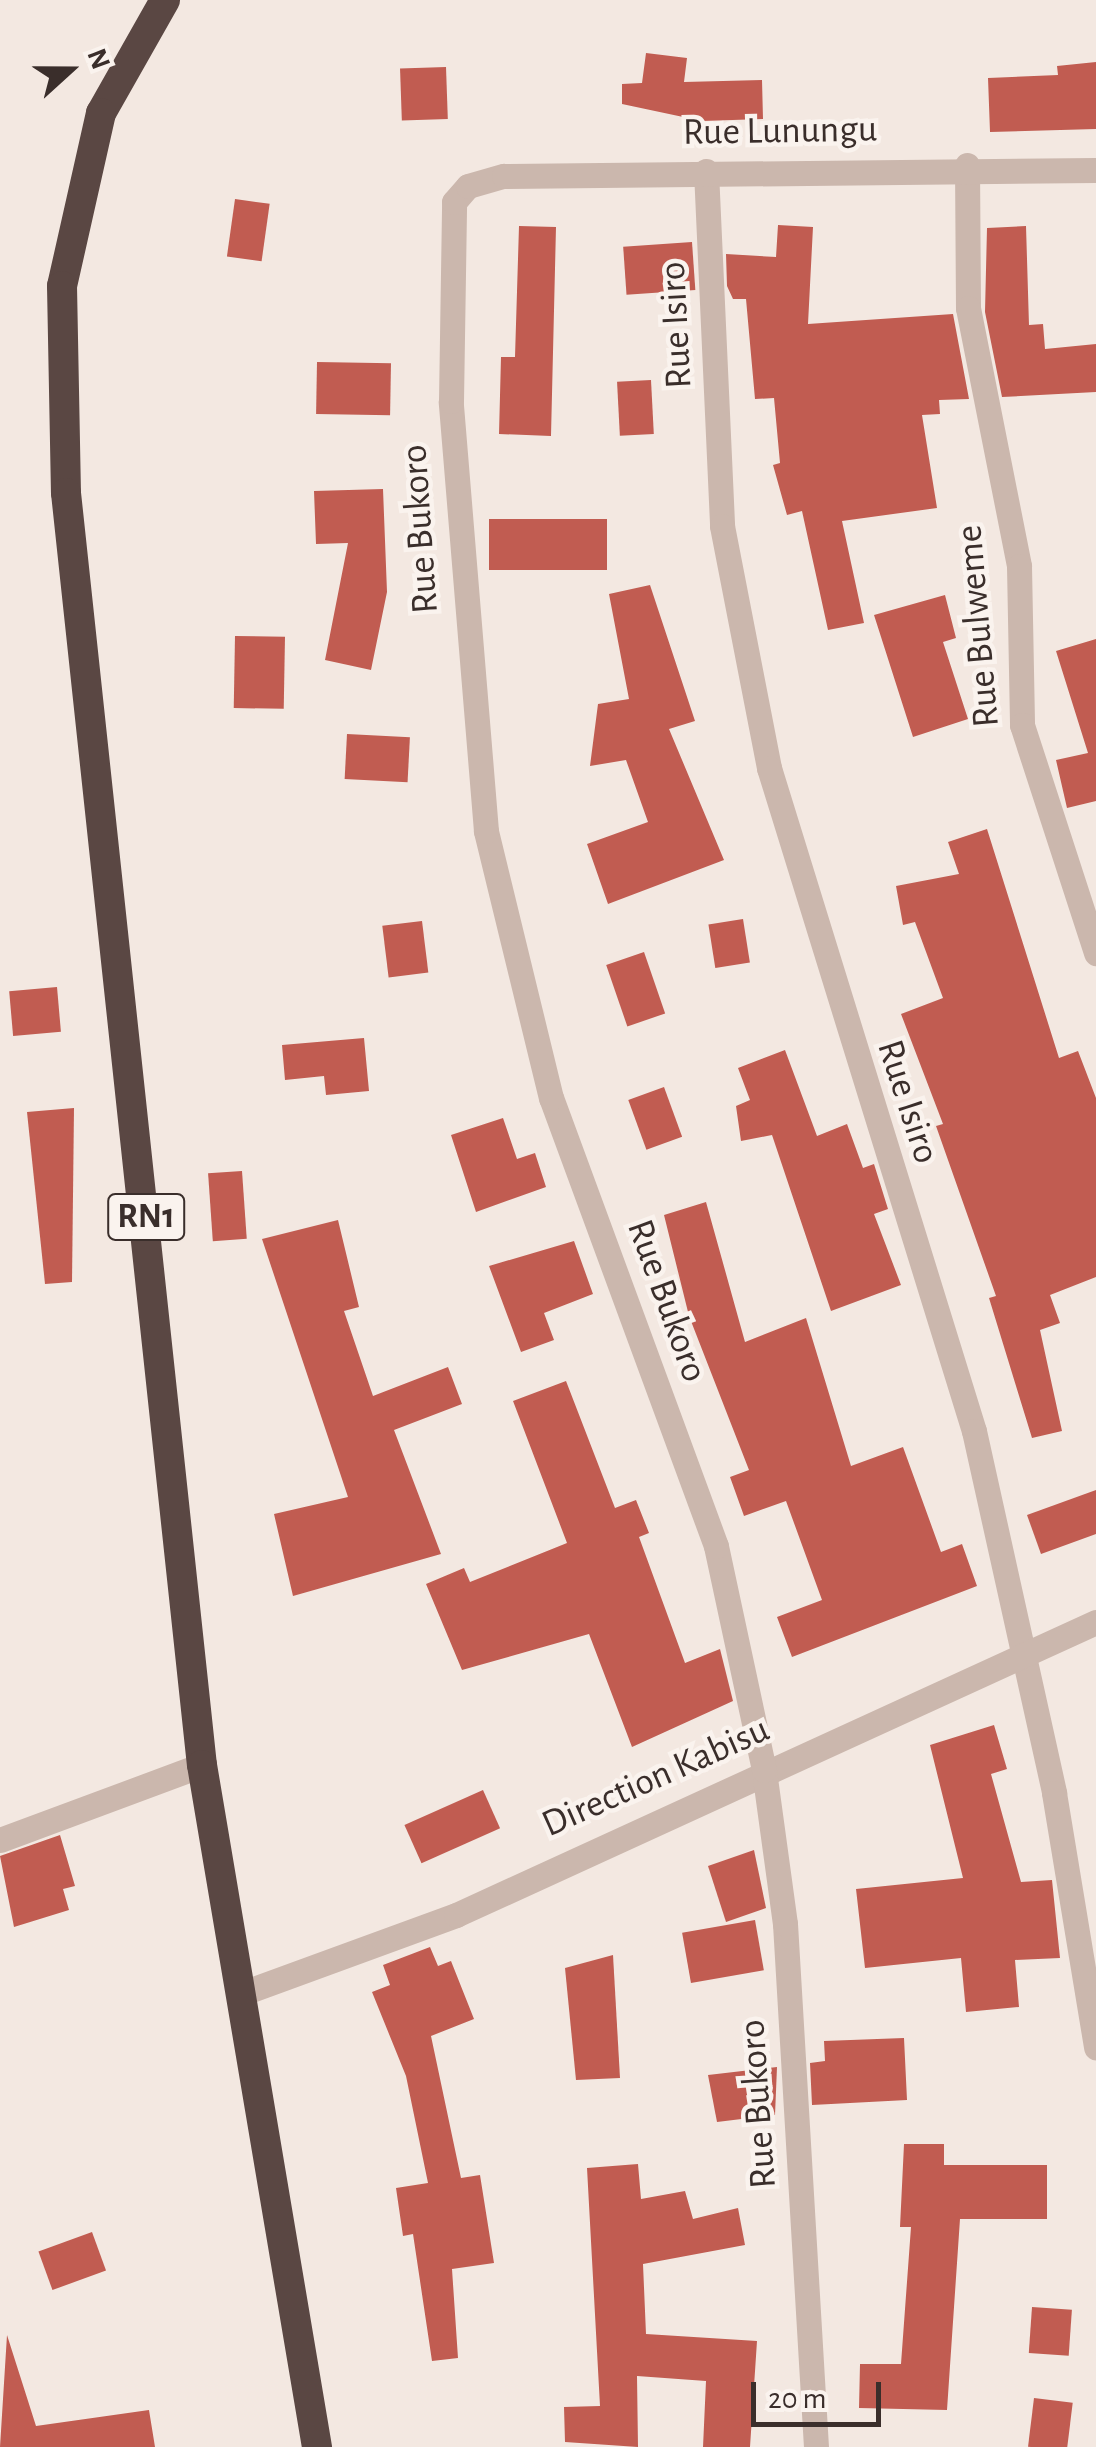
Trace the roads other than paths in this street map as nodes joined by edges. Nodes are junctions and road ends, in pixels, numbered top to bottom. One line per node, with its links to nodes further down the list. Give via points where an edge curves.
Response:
1 (165, 0): 9 (highway, RN1, via 101,112 62,286 66,493)
2 (966, 165): 3 (street, Rue Lunungu); 4 (street, Rue Lunungu); 6 (street, Rue Bulweme, via 968,308 1019,566 1022,724)
3 (1096, 170)
4 (706, 171): 5 (street, Rue Lunungu, via 504,176); 8 (street, Rue Isiro, via 722,526 769,768 974,1431)
5 (468, 186): 10 (street, Rue Bukoro, via 454,202 450,401 486,831 551,1098 716,1546)
6 (1096, 953)
7 (1096, 1622): 8 (street, Direction Kabisu)
8 (1018, 1659): 10 (street, Direction Kabisu); 13 (street, Rue Isiro, via 1054,1793)
9 (202, 1765): 11 (street); 12 (highway, RN1)
10 (764, 1770): 12 (street, Direction Kabisu, via 456,1915); 15 (street, Rue Bukoro, via 785,1924)
11 (0, 1840)
12 (243, 1993): 14 (highway, RN1)
13 (1096, 2048)
14 (316, 2447)
15 (816, 2447)

